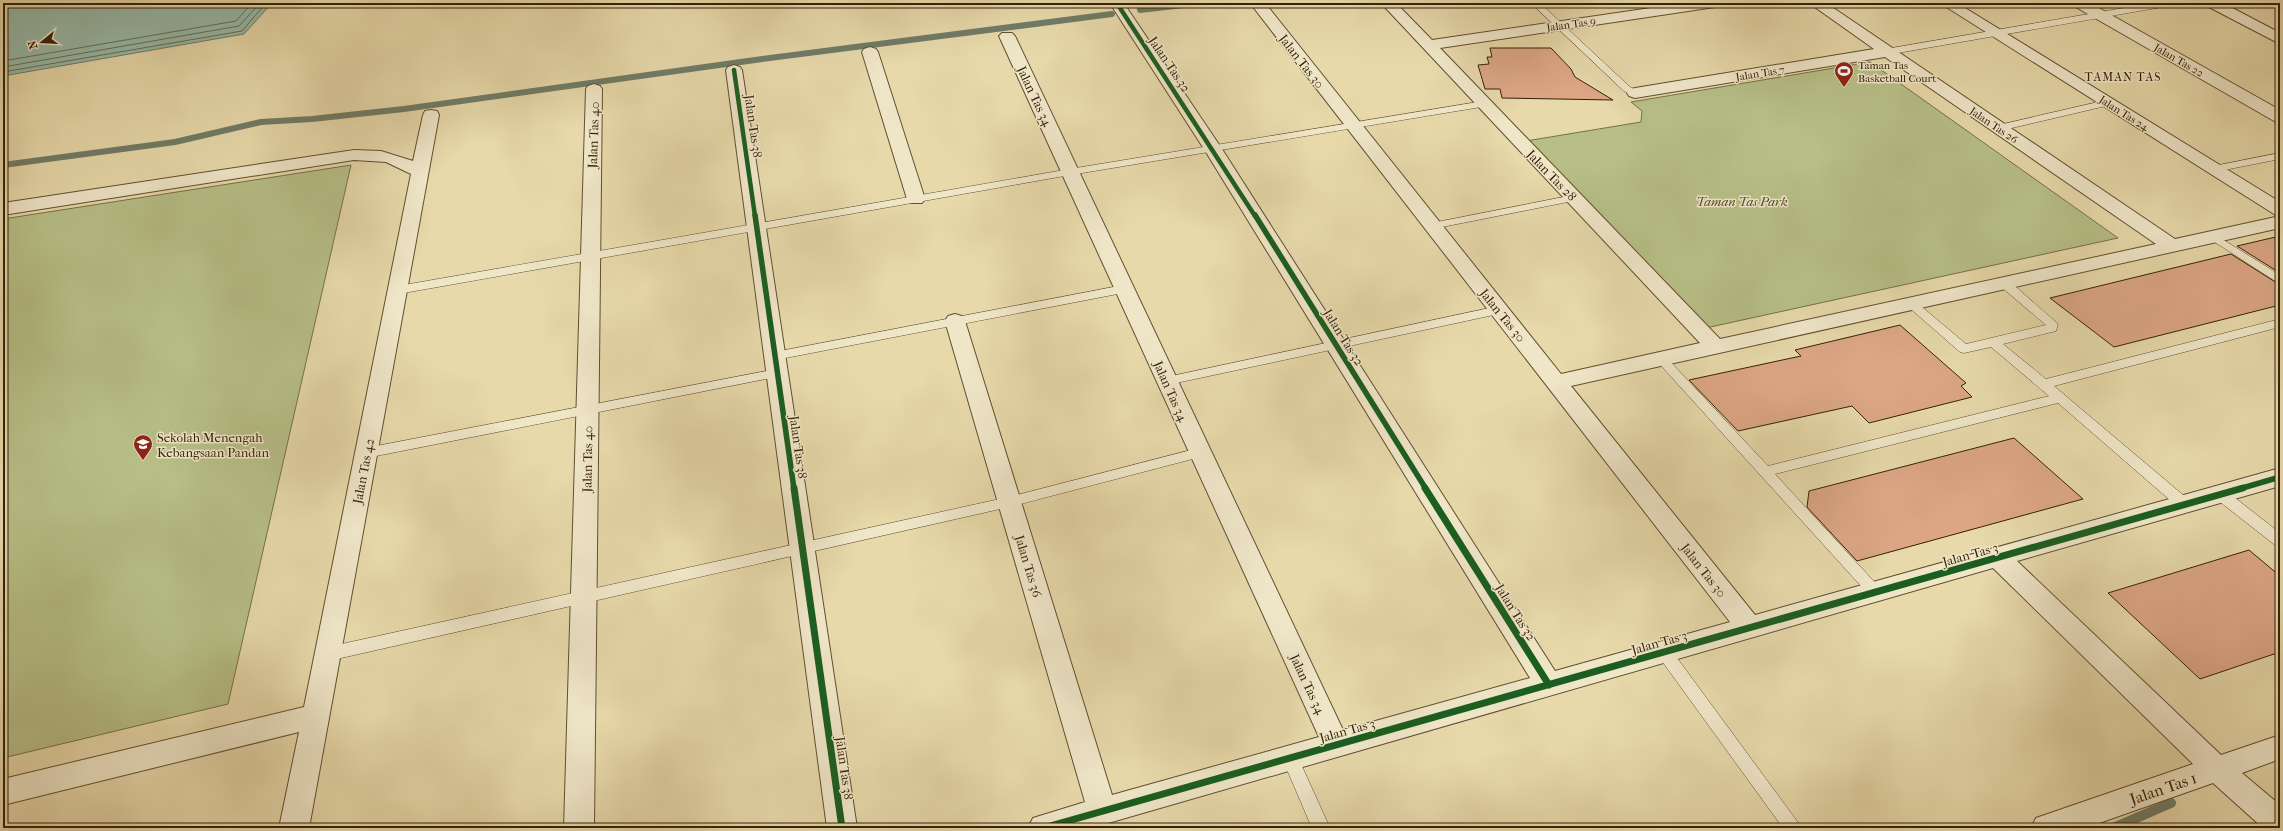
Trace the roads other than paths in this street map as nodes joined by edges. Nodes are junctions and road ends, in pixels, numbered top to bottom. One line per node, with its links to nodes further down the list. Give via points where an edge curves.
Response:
1 (1122, 3): 28 (street, Jalan Tas 32, via 1120,8)
2 (1257, 3): 26 (street, Jalan Tas 30)
3 (1388, 3): 16 (street, Jalan Tas 28)
4 (1535, 3): 12 (lane)
5 (1715, 3): 12 (street, Jalan Tas 9)
6 (1816, 3): 18 (street, Jalan Tas 26)
7 (1947, 3): 13 (street, Jalan Tas 24)
8 (2079, 3): 11 (street, Jalan Tas 22)
9 (2168, 3): 11 (lane)
10 (2212, 3): 15 (street)
11 (2100, 15): 13 (lane); 25 (street, Jalan Tas 22)
12 (1560, 26): 16 (street, Jalan Tas 9); 21 (lane)
13 (1995, 33): 18 (lane); 22 (street, Jalan Tas 24)
14 (1007, 36): 32 (street, Jalan Tas 34)
15 (2280, 39)
16 (1428, 45): 23 (street, Jalan Tas 28)
17 (870, 52): 34 (street)
18 (1886, 52): 21 (street, Jalan Tas 7); 27 (street, Jalan Tas 26)
19 (734, 70): 38 (street, Jalan Tas 38)
20 (594, 89): 42 (street, Jalan Tas 40)
21 (1634, 93)
22 (2107, 103): 27 (lane); 30 (street, Jalan Tas 24)
23 (1484, 104): 26 (lane); 33 (street, Jalan Tas 28)
24 (431, 115): 31 (street, Jalan Tas 42)
25 (2280, 117)
26 (1353, 126): 28 (lane); 39 (street, Jalan Tas 30)
27 (1999, 128): 41 (street, Jalan Tas 26)
28 (1213, 149): 32 (lane); 52 (street, Jalan Tas 32)
29 (2280, 156): 30 (lane)
30 (2214, 169): 36 (street, Jalan Tas 24)
31 (420, 172): 35 (street, via 404,161 391,157 375,154 354,155); 46 (street, Jalan Tas 42)
32 (1070, 172): 34 (lane); 45 (street, Jalan Tas 34)
33 (1574, 198): 39 (lane); 53 (street, Jalan Tas 28)
34 (916, 199): 38 (lane)
35 (3, 210)
36 (2280, 210)
37 (2280, 222): 40 (street)
38 (757, 226): 42 (lane); 55 (street, Jalan Tas 38)
39 (1432, 226): 48 (street, Jalan Tas 30)
40 (2214, 236): 41 (street); 43 (lane)
41 (2172, 246): 44 (street)
42 (589, 257): 46 (lane); 60 (street, Jalan Tas 40)
43 (2280, 280)
44 (2004, 283): 47 (street); 51 (lane, via 2053,326)
45 (1124, 289): 49 (lane); 56 (street, Jalan Tas 34)
46 (398, 290): 61 (street, Jalan Tas 42)
47 (1911, 304): 51 (lane, via 1964,350); 53 (street)
48 (1499, 310): 52 (lane); 57 (street, Jalan Tas 30)
49 (955, 321): 55 (lane); 66 (street, Jalan Tas 36)
50 (2280, 323): 58 (lane)
51 (1995, 343): 58 (lane)
52 (1334, 344): 56 (lane); 76 (street, Jalan Tas 32)
53 (1716, 347): 54 (street)
54 (1661, 359): 57 (street); 63 (lane)
55 (776, 364): 60 (lane); 69 (street, Jalan Tas 38)
56 (1167, 381): 62 (street, Jalan Tas 34)
57 (1557, 382): 73 (street, Jalan Tas 30)
58 (2045, 384): 59 (lane)
59 (2061, 398): 63 (lane); 67 (lane)
60 (587, 410): 61 (lane); 72 (street, Jalan Tas 40)
61 (366, 453): 75 (street, Jalan Tas 42)
62 (1199, 453): 66 (lane); 78 (street, Jalan Tas 34)
63 (1765, 472): 71 (lane)
64 (2280, 477): 65 (street, Jalan Tas 3)
65 (2220, 494): 67 (street, Jalan Tas 3); 68 (lane)
66 (1009, 502): 69 (lane); 83 (street, Jalan Tas 36)
67 (2184, 504): 70 (street, Jalan Tas 3)
68 (2280, 541)
69 (802, 548): 72 (lane); 87 (street, Jalan Tas 38)
70 (1997, 557): 71 (street, Jalan Tas 3); 81 (street)
71 (1874, 592): 73 (street, Jalan Tas 3)
72 (584, 596): 75 (lane); 86 (street, Jalan Tas 40)
73 (1750, 628): 74 (street, Jalan Tas 3)
74 (1664, 652): 76 (street, Jalan Tas 3); 90 (lane)
75 (328, 654): 77 (street, Jalan Tas 42)
76 (1549, 685): 78 (street, Jalan Tas 3)
77 (316, 716): 82 (street); 85 (street, Jalan Tas 42)
78 (1336, 745): 80 (street, Jalan Tas 3)
79 (2280, 747): 81 (street, Jalan Tas 1)
80 (1290, 758): 83 (street, Jalan Tas 3); 89 (lane)
81 (2217, 769): 84 (street); 91 (street, Jalan Tas 1)
82 (3, 792)
83 (1102, 811): 88 (street, Jalan Tas 3)
84 (2280, 824)
85 (294, 828)
86 (579, 828)
87 (842, 828)
88 (1043, 828)
89 (1321, 828)
90 (1793, 828)
91 (2046, 828)

